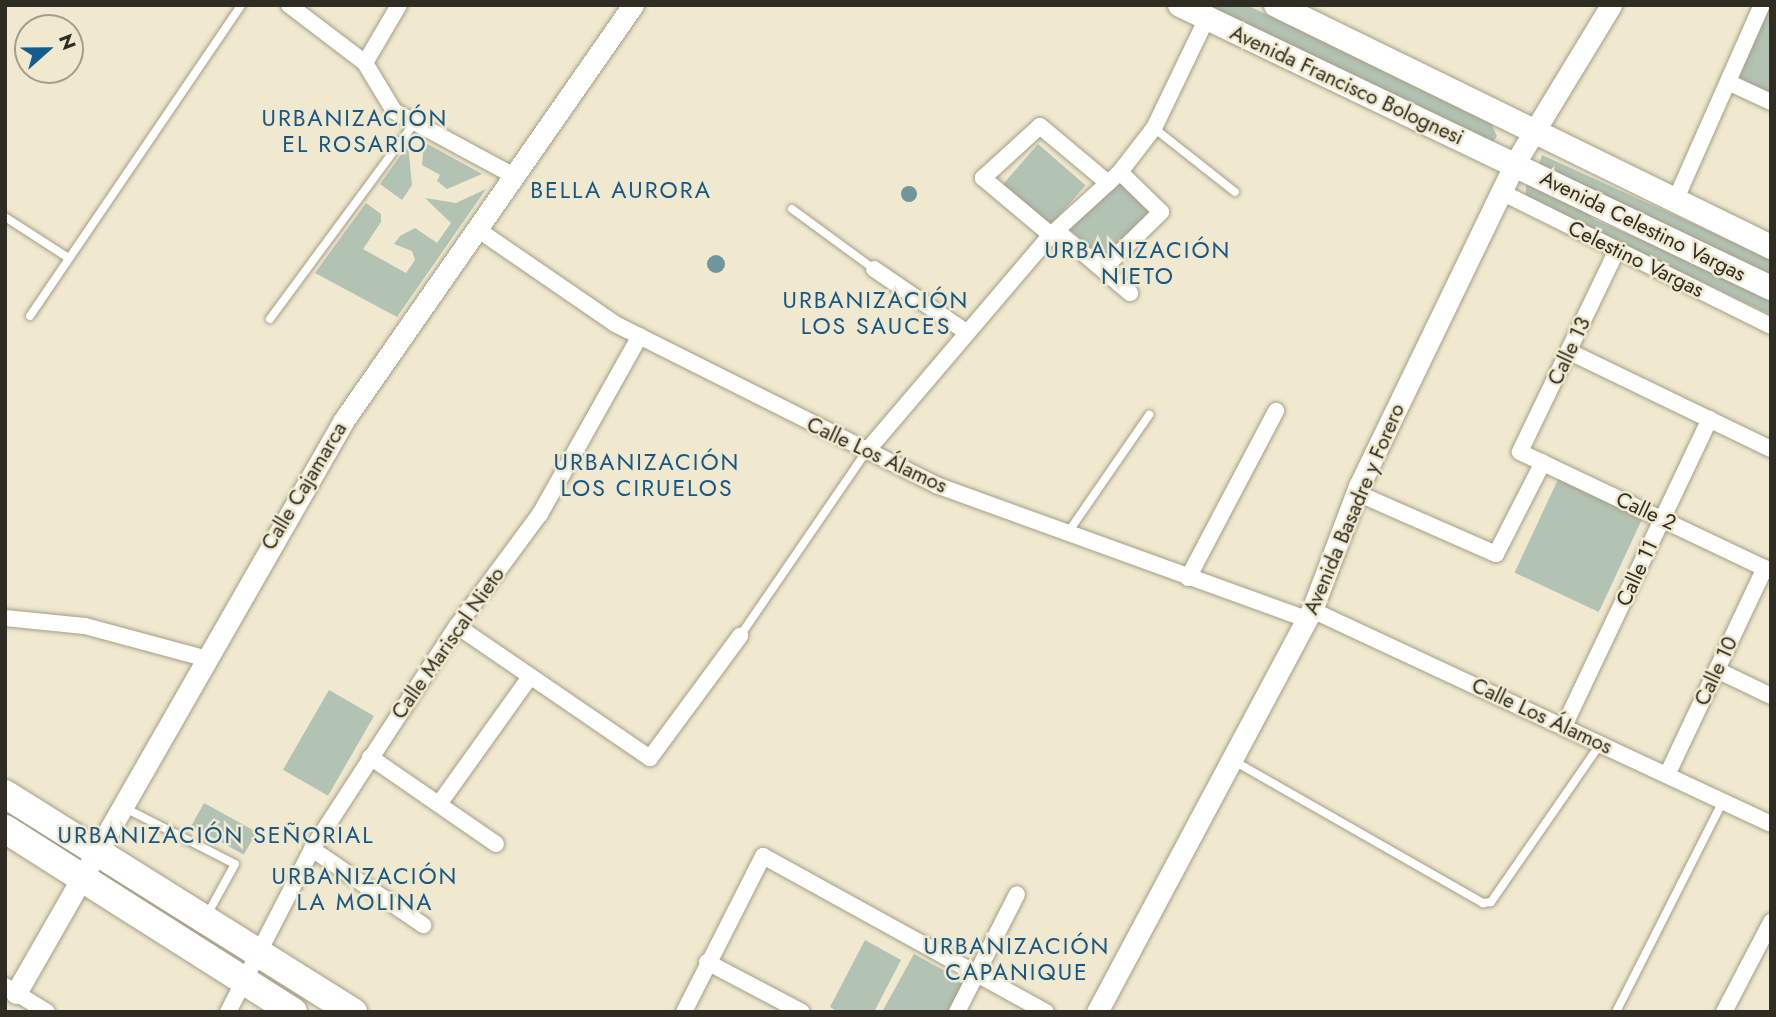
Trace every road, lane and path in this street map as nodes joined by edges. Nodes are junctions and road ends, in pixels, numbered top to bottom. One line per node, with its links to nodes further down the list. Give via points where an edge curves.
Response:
1 (240, 5): 28 (lane)
2 (289, 5): 10 (street)
3 (399, 5): 10 (street)
4 (633, 5): 17 (street, Calle Cajamarca)
5 (1180, 5): 9 (main road, Avenida Francisco Bolognesi)
6 (1276, 5): 15 (main road, Avenida Francisco Bolognesi)
7 (1611, 5): 15 (street, Avenida Basadre y Forero)
8 (1762, 5): 11 (street)
9 (1207, 18): 14 (street); 16 (main road, Avenida Francisco Bolognesi)
10 (365, 63): 13 (street, via 383,101)
11 (1728, 82): 12 (street); 21 (street)
12 (1771, 102)
13 (414, 124): 17 (street); 34 (lane)
14 (1154, 128): 18 (street); 19 (lane)
15 (1533, 132): 16 (street, Avenida Basadre y Forero); 21 (main road, Avenida Celestino Vargas)
16 (1515, 163): 20 (street, Avenida Basadre y Forero); 31 (main road, Avenida Celestino Vargas)
17 (514, 176): 24 (street, Calle Cajamarca)
18 (1114, 178): 25 (street); 25 (street, via 1040,126 983,178); 29 (street, via 1161,212)
19 (1236, 192)
20 (1501, 192): 27 (street, Celestino Vargas); 46 (street, Avenida Basadre y Forero)
21 (1675, 201): 26 (main road, Avenida Celestino Vargas)
22 (792, 209): 30 (lane)
23 (5, 217): 28 (lane)
24 (477, 229): 37 (street, Calle Los Álamos); 55 (street, Calle Cajamarca, via 344,420)
25 (1054, 233): 29 (street); 36 (street)
26 (1771, 247)
27 (1617, 250): 35 (street, Celestino Vargas); 38 (street, Calle 13)
28 (67, 257): 33 (lane)
29 (1104, 268): 32 (street)
30 (874, 270): 36 (street)
31 (1771, 288)
32 (1130, 293)
33 (30, 316)
34 (270, 319)
35 (1771, 326)
36 (965, 331): 43 (street)
37 (640, 336): 43 (street, Calle Los Álamos); 53 (street, Calle Mariscal Nieto, via 540,514)
38 (1570, 352): 41 (street); 44 (street, Calle 13)
39 (1276, 411): 50 (street)
40 (1149, 415): 48 (lane)
41 (1710, 419): 42 (street); 47 (street, Calle 11)
42 (1771, 449)
43 (866, 452): 48 (street, Calle Los Álamos); 54 (lane)
44 (1520, 452): 45 (street, Calle 2)
45 (1543, 462): 46 (street, via 1496,554); 47 (street, Calle 2)
46 (1357, 493): 51 (street, Avenida Basadre y Forero)
47 (1663, 519): 49 (street, Calle 2); 59 (street, Calle 11)
48 (1066, 535): 50 (street, Calle Los Álamos)
49 (1768, 570): 56 (street, Calle 10)
50 (1188, 578): 51 (street, Calle Los Álamos)
51 (1309, 615): 59 (street, Calle Los Álamos); 62 (street, Avenida Basadre y Forero)
52 (5, 618): 55 (street, via 85,626)
53 (457, 625): 57 (street); 61 (street, Calle Mariscal Nieto)
54 (740, 636): 57 (street, via 650,758)
55 (204, 658): 67 (street, Calle Cajamarca)
56 (1717, 670): 58 (street); 63 (street, Calle 10)
57 (530, 677): 66 (street)
58 (1771, 696)
59 (1564, 726): 60 (street, Calle Los Álamos)
60 (1601, 743): 62 (lane, via 1492,902 1483,903); 63 (street, Calle Los Álamos)
61 (370, 757): 66 (street); 71 (street, Calle Mariscal Nieto)
62 (1234, 761): 91 (street, Avenida Basadre y Forero)
63 (1667, 775): 65 (street, Calle Los Álamos)
64 (5, 794): 72 (highway)
65 (1723, 801): 68 (street, Calle Los Álamos); 92 (lane)
66 (439, 804): 70 (street)
67 (125, 808): 72 (street, Calle Cajamarca); 75 (lane, via 235,864)
68 (1771, 824)
69 (5, 829): 73 (highway)
70 (496, 844)
71 (312, 849): 77 (street); 78 (street, Calle Mariscal Nieto)
72 (101, 853): 73 (street, Calle Cajamarca); 75 (highway)
73 (86, 879): 81 (highway); 82 (street, Calle Cajamarca)
74 (1017, 894): 80 (street)
75 (205, 919): 78 (highway)
76 (1771, 922): 93 (street)
77 (423, 925)
78 (256, 950): 81 (street, Calle Mariscal Nieto); 86 (highway)
79 (707, 962): 80 (street, via 763,856); 87 (street); 88 (street)
80 (977, 975): 89 (street); 90 (street)
81 (245, 982): 84 (street, Calle Mariscal Nieto); 85 (highway)
82 (11, 989): 83 (street)
83 (47, 1012)
84 (228, 1012)
85 (293, 1012)
86 (353, 1012)
87 (684, 1012)
88 (802, 1012)
89 (957, 1012)
90 (1046, 1012)
91 (1097, 1012)
92 (1616, 1012)
93 (1724, 1012)

